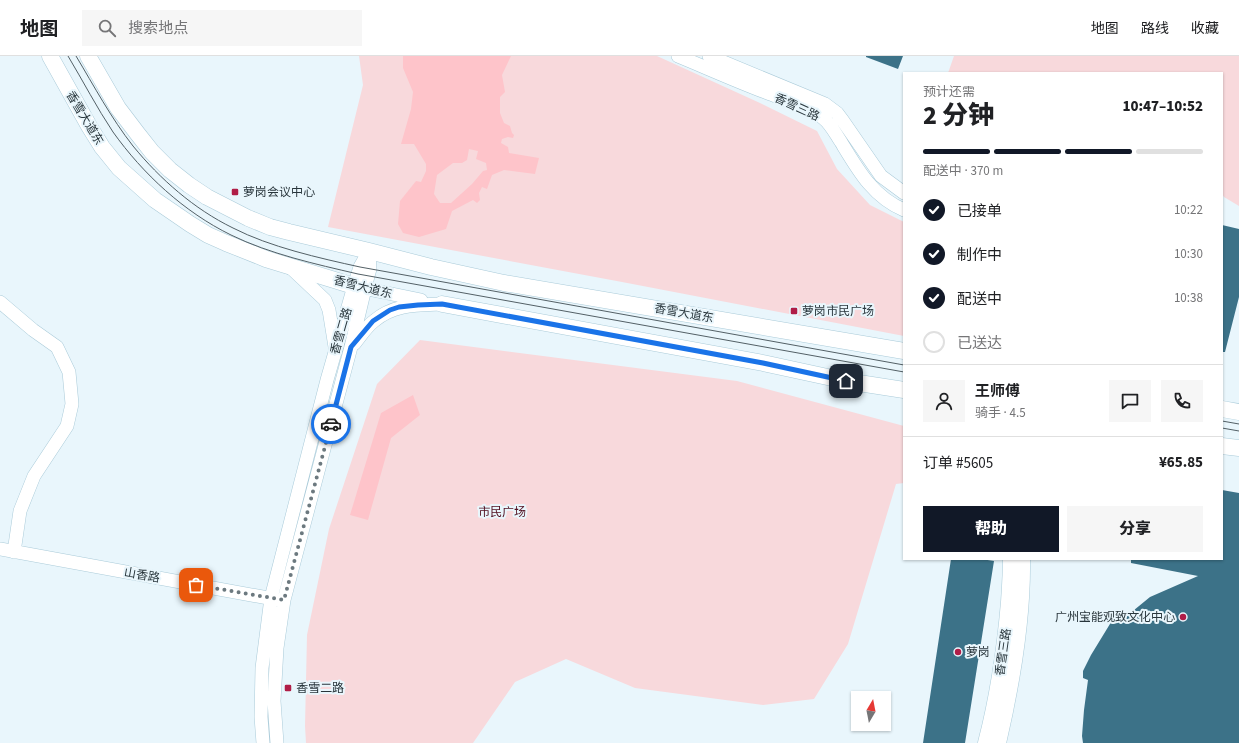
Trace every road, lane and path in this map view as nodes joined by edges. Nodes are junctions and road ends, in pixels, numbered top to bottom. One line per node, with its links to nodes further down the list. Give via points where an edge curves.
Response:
1 (50, 56): 8 (main road, 香雪大道东, via 102,147 119,168 155,200 208,235 246,252)
2 (88, 56): 7 (main road, 香雪大道东, via 118,108 137,134 170,170 189,185 225,207 270,227)
3 (678, 56): 6 (street, 香雪三路, via 806,108 824,119 866,180 880,196)
4 (709, 56): 5 (street, 香雪三路, via 825,104 837,113 881,176)
5 (903, 192)
6 (903, 210)
7 (369, 251): 9 (street, 香雪二路, via 360,267); 13 (main road, 香雪大道东, via 504,283)
8 (290, 266): 9 (main road, 香雪大道东); 14 (street, via 325,300 330,314)
9 (360, 288): 11 (street, 香雪大道东); 12 (street, 香雪二路); 14 (street, 香雪二路)
10 (0, 302): 21 (street, via 57,347 69,372 72,404 67,426 34,476 20,511)
11 (442, 304): 12 (street, via 410,305 390,310 373,321); 15 (main road, 香雪大道东)
12 (351, 347): 24 (street, 香雪二路)
13 (903, 351)
14 (335, 352): 24 (street, 香雪二路)
15 (903, 390)
16 (1223, 409): 17 (main road)
17 (1239, 412)
18 (1223, 446): 19 (main road)
19 (1239, 448)
20 (0, 549): 21 (street, 山香路)
21 (14, 552): 24 (street, 山香路)
22 (1011, 560): 27 (main road, 香雪三路, via 1003,658)
23 (1022, 560): 28 (main road, 香雪三路, via 1019,625 1012,676)
24 (278, 599): 25 (street, 香雪二路, via 262,668); 26 (street, 香雪二路, via 274,701)
25 (263, 743)
26 (277, 743)
27 (986, 743)
28 (998, 743)

